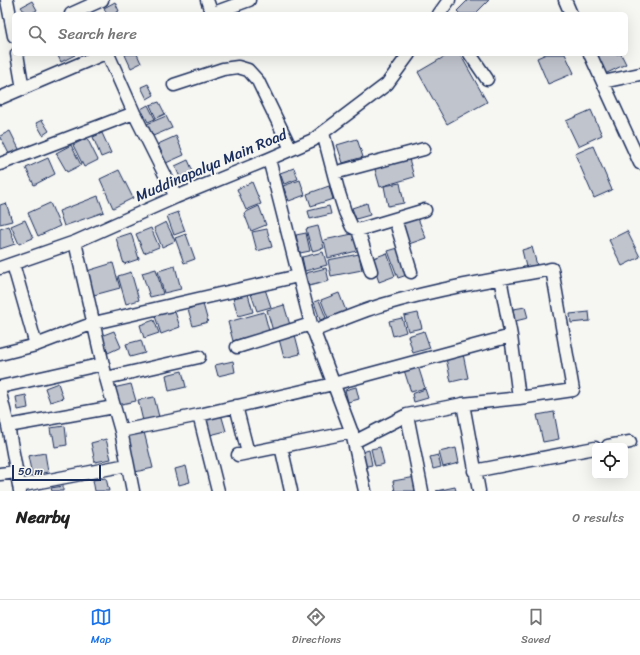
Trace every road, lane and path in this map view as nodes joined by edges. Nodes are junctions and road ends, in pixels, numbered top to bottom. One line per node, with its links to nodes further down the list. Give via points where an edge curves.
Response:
1 (7, 0): 12 (street)
2 (102, 0): 7 (street)
3 (207, 0): 8 (street)
4 (249, 0): 9 (street)
5 (449, 0): 10 (street)
6 (565, 0): 11 (street)
7 (75, 12)
8 (211, 12)
9 (217, 12)
10 (441, 12)
11 (570, 12)
12 (12, 26)
13 (17, 56): 23 (street)
14 (98, 56): 23 (street)
15 (109, 56): 25 (street)
16 (408, 56): 26 (street, Muddinapalya Main Road, via 387,84)
17 (471, 56): 20 (street)
18 (591, 56): 21 (street)
19 (640, 74): 21 (street)
20 (488, 79)
21 (603, 82): 30 (street)
22 (174, 85): 27 (street, via 223,68 238,67 248,70 258,81)
23 (23, 89): 24 (street)
24 (0, 98)
25 (134, 114): 31 (street); 33 (street)
26 (324, 133): 27 (street, Muddinapalya Main Road); 32 (street)
27 (291, 149): 29 (street, Muddinapalya Main Road)
28 (424, 149): 32 (street)
29 (269, 159): 33 (street, Muddinapalya Main Road); 42 (street)
30 (640, 163)
31 (0, 164)
32 (334, 173): 36 (street, via 345,212 352,227)
33 (176, 197): 37 (street, Muddinapalya Main Road)
34 (425, 210): 35 (street)
35 (395, 219): 36 (street); 41 (street)
36 (358, 230): 40 (street)
37 (75, 242): 38 (street, Muddinapalya Main Road); 44 (street)
38 (13, 264): 39 (street, Muddinapalya Main Road); 47 (street)
39 (0, 268)
40 (371, 271)
41 (411, 272)
42 (298, 276): 44 (street); 45 (street)
43 (500, 278): 45 (street, via 381,305); 46 (street); 56 (street, via 552,270 573,390)
44 (94, 323): 47 (street); 51 (street)
45 (312, 327): 48 (street); 53 (street)
46 (511, 336): 53 (street); 56 (street)
47 (36, 345): 49 (street)
48 (237, 347)
49 (0, 354)
50 (199, 357): 52 (street)
51 (103, 364): 52 (street); 54 (street)
52 (106, 378): 59 (street)
53 (333, 384): 58 (street); 64 (street)
54 (0, 387)
55 (0, 393): 62 (street)
56 (519, 398): 57 (street)
57 (463, 404): 61 (street); 70 (street)
58 (236, 406): 60 (street); 67 (street, via 243,454)
59 (114, 407): 62 (street); 63 (street)
60 (199, 415): 63 (street); 75 (street)
61 (407, 415): 64 (street); 78 (street)
62 (8, 426): 71 (street)
63 (121, 431): 69 (street)
64 (353, 437): 67 (street); 77 (street)
65 (630, 442): 66 (street)
66 (624, 443)
67 (281, 446): 76 (street)
68 (592, 449): 70 (street)
69 (127, 466): 73 (street); 74 (street)
70 (474, 471): 79 (street)
71 (16, 472): 72 (street); 73 (street)
72 (0, 474)
73 (19, 488)
74 (133, 491)
75 (218, 491)
76 (291, 491)
77 (365, 491)
78 (422, 491)
79 (479, 491)

